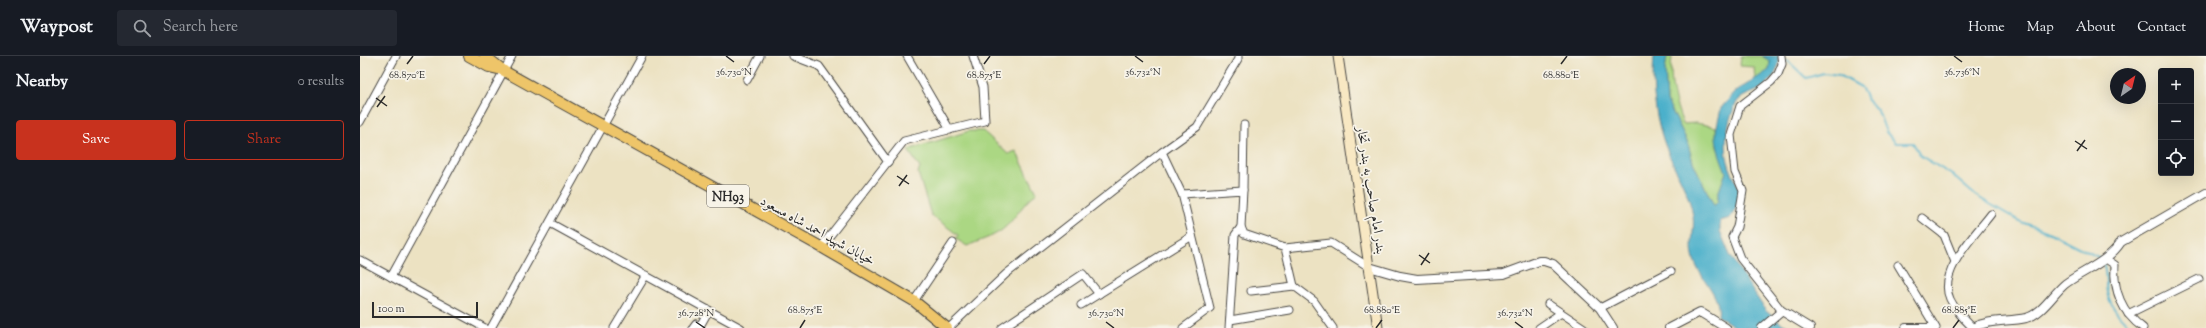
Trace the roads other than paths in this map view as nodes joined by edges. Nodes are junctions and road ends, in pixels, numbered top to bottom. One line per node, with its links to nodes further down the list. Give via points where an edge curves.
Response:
1 (396, 56): 15 (street)
2 (469, 56): 13 (main road, خیابان شهید احمد شاه مسعود / NH93, via 489,67)
3 (484, 56): 13 (main road, خیابان شهید احمد شاه مسعود / NH93)
4 (512, 56): 13 (street)
5 (642, 56): 17 (street)
6 (760, 56): 14 (street)
7 (793, 56): 20 (street, via 819,66)
8 (907, 56): 18 (street)
9 (973, 56): 18 (street, via 983,87 985,121)
10 (1238, 56): 19 (street, via 1196,127)
11 (1338, 56): 36 (main road, بندر امام صاحب به بندر تخار)
12 (1781, 56): 51 (street, via 1782,64 1778,74 1740,106 1731,135 1735,172 1743,191 1737,227 1732,237 1740,258)
13 (504, 71): 17 (main road, خیابان شهید احمد شاه مسعود / NH93); 39 (street)
14 (747, 80)
15 (360, 122)
16 (1244, 125): 21 (street)
17 (603, 127): 26 (street); 30 (main road, خیابان شهید احمد شاه مسعود / NH93)
18 (950, 130): 20 (street, via 904,141)
19 (1162, 152): 23 (street); 59 (street, via 1006,274)
20 (888, 162): 30 (street)
21 (1243, 190): 23 (street); 27 (street)
22 (2206, 193): 33 (street, via 2121,242)
23 (1182, 194): 28 (street)
24 (1991, 214): 34 (street)
25 (1922, 218): 34 (street, via 1944,235)
26 (550, 223): 38 (street); 55 (street)
27 (1241, 227): 31 (street, via 1244,234); 53 (street, via 1235,235)
28 (1192, 236): 43 (street); 61 (street, via 1210,308)
29 (952, 243): 44 (street)
30 (821, 247): 44 (main road, خیابان شهید احمد شاه مسعود / NH93)
31 (1285, 248): 36 (street, via 1331,243); 41 (street)
32 (360, 260): 39 (street)
33 (2104, 260): 52 (street, via 2115,265 2114,282 2118,297); 74 (street, via 2065,284 2027,318 1989,322)
34 (1955, 262): 74 (street, via 1950,272 1949,298 1960,315)
35 (1898, 265): 73 (street)
36 (1369, 267): 47 (street, via 1417,279 1504,274 1544,261 1553,264); 64 (main road, بندر امام صاحب به بندر تخار)
37 (1671, 271): 47 (street)
38 (646, 275): 48 (street); 56 (street)
39 (391, 277): 54 (street)
40 (2198, 279): 52 (street)
41 (1294, 286): 42 (street); 63 (street, via 1314,301)
42 (1251, 292)
43 (1099, 294): 46 (street); 60 (street, via 1084,274)
44 (914, 301): 59 (main road, خیابان شهید احمد شاه مسعود / NH93)
45 (1548, 304): 50 (street)
46 (1082, 305)
47 (1600, 308): 67 (street)
48 (709, 310): 57 (street, via 700,326 696,324); 58 (street)
49 (1290, 310): 53 (street)
50 (1561, 313): 65 (street); 66 (street)
51 (1779, 313): 70 (street); 71 (street)
52 (2128, 314): 75 (street)
53 (1230, 320): 62 (street)
54 (485, 328)
55 (491, 328)
56 (614, 328)
57 (693, 328)
58 (741, 328)
59 (948, 328)
60 (1002, 328)
61 (1183, 328)
62 (1229, 328)
63 (1333, 328)
64 (1378, 328)
65 (1539, 328)
66 (1584, 328)
67 (1613, 328)
68 (1669, 328): 69 (street, via 1700,312)
69 (1726, 328)
70 (1762, 328)
71 (1810, 328)
72 (1906, 328): 73 (street)
73 (1935, 328)
74 (1973, 328)
75 (2143, 328)

